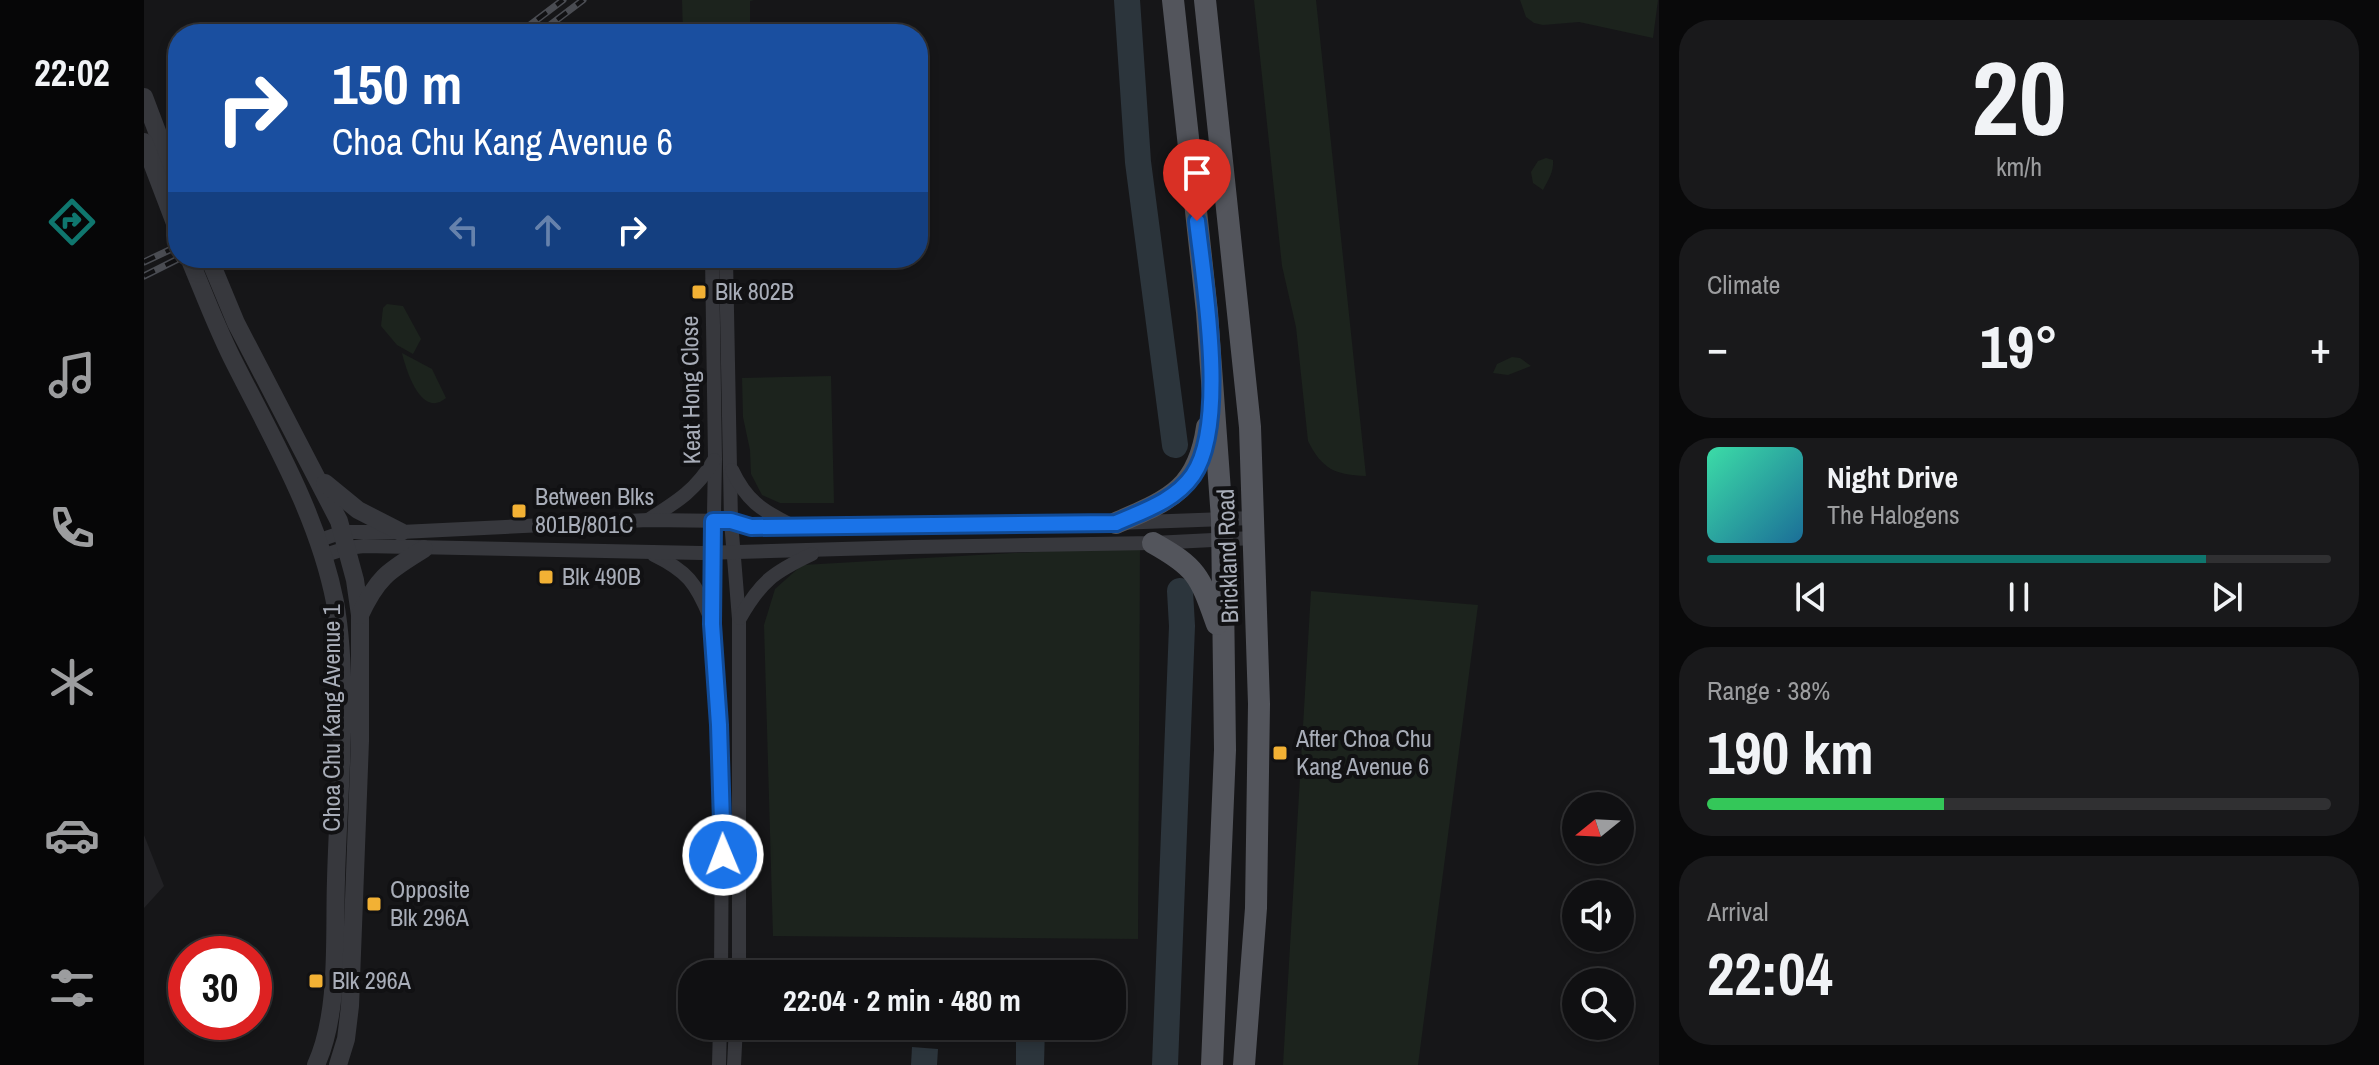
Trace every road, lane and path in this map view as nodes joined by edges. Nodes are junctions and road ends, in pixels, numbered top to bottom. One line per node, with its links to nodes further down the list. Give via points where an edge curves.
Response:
1 (1173, 0): 12 (main road, Brickland Road)
2 (1205, 0): 23 (main road, Brickland Road, via 1250,427)
3 (144, 97): 5 (street)
4 (144, 142): 6 (street)
5 (168, 161)
6 (168, 206)
7 (196, 268): 11 (street, Choa Chu Kang Avenue 1)
8 (211, 268): 11 (street, Choa Chu Kang Avenue 1)
9 (712, 268): 15 (street, Keat Hong Close)
10 (726, 268): 16 (street, Keat Hong Close)
11 (215, 294): 13 (street, Choa Chu Kang Avenue 1, via 236,323); 14 (street, Choa Chu Kang Avenue 1, via 231,354)
12 (1213, 380): 21 (main road, via 1203,454 1193,475 1166,500); 24 (main road, Brickland Road)
13 (290, 428): 14 (street, via 291,442); 17 (street, Choa Chu Kang Avenue 1)
14 (280, 452): 28 (street, Choa Chu Kang Avenue 1)
15 (715, 459): 18 (street, via 685,497); 19 (street, Keat Hong Close)
16 (731, 466): 20 (street, Keat Hong Close); 22 (street, via 742,492)
17 (314, 474): 25 (street, via 358,510); 26 (street, Choa Chu Kang Avenue 1)
18 (648, 520): 19 (street); 25 (street)
19 (713, 521): 20 (street); 33 (street, Keat Hong Close)
20 (731, 521): 22 (street, via 751,527); 31 (street, Keat Hong Close)
21 (1116, 523): 22 (street); 24 (street)
22 (795, 527)
23 (1253, 528): 24 (street); 47 (main road, Brickland Road, via 1259,704 1256,908)
24 (1222, 529): 27 (street); 37 (main road, Brickland Road)
25 (401, 532): 26 (street)
26 (345, 540): 28 (street); 29 (street); 34 (street, Choa Chu Kang Avenue 1)
27 (1153, 543): 30 (street); 37 (main road, via 1202,583)
28 (319, 549): 42 (street, Choa Chu Kang Avenue 1, via 339,634 341,718 330,1013)
29 (424, 549): 32 (street); 34 (street, via 384,575)
30 (820, 550): 31 (street); 35 (street, via 775,572)
31 (734, 552): 33 (street); 35 (street, Keat Hong Close)
32 (650, 553): 33 (street); 36 (street, via 690,578)
33 (713, 553): 36 (street, Keat Hong Close)
34 (360, 615): 43 (street, Choa Chu Kang Avenue 1, via 350,1006)
35 (739, 619): 39 (street, Keat Hong Close)
36 (712, 624): 38 (street, Keat Hong Close, via 722,817)
37 (1223, 640): 46 (main road, Brickland Road, via 1225,750)
38 (721, 960)
39 (739, 960)
40 (720, 1040): 44 (street)
41 (735, 1040): 45 (street)
42 (316, 1065)
43 (338, 1065)
44 (719, 1065)
45 (734, 1065)
46 (1212, 1065)
47 (1244, 1065)

